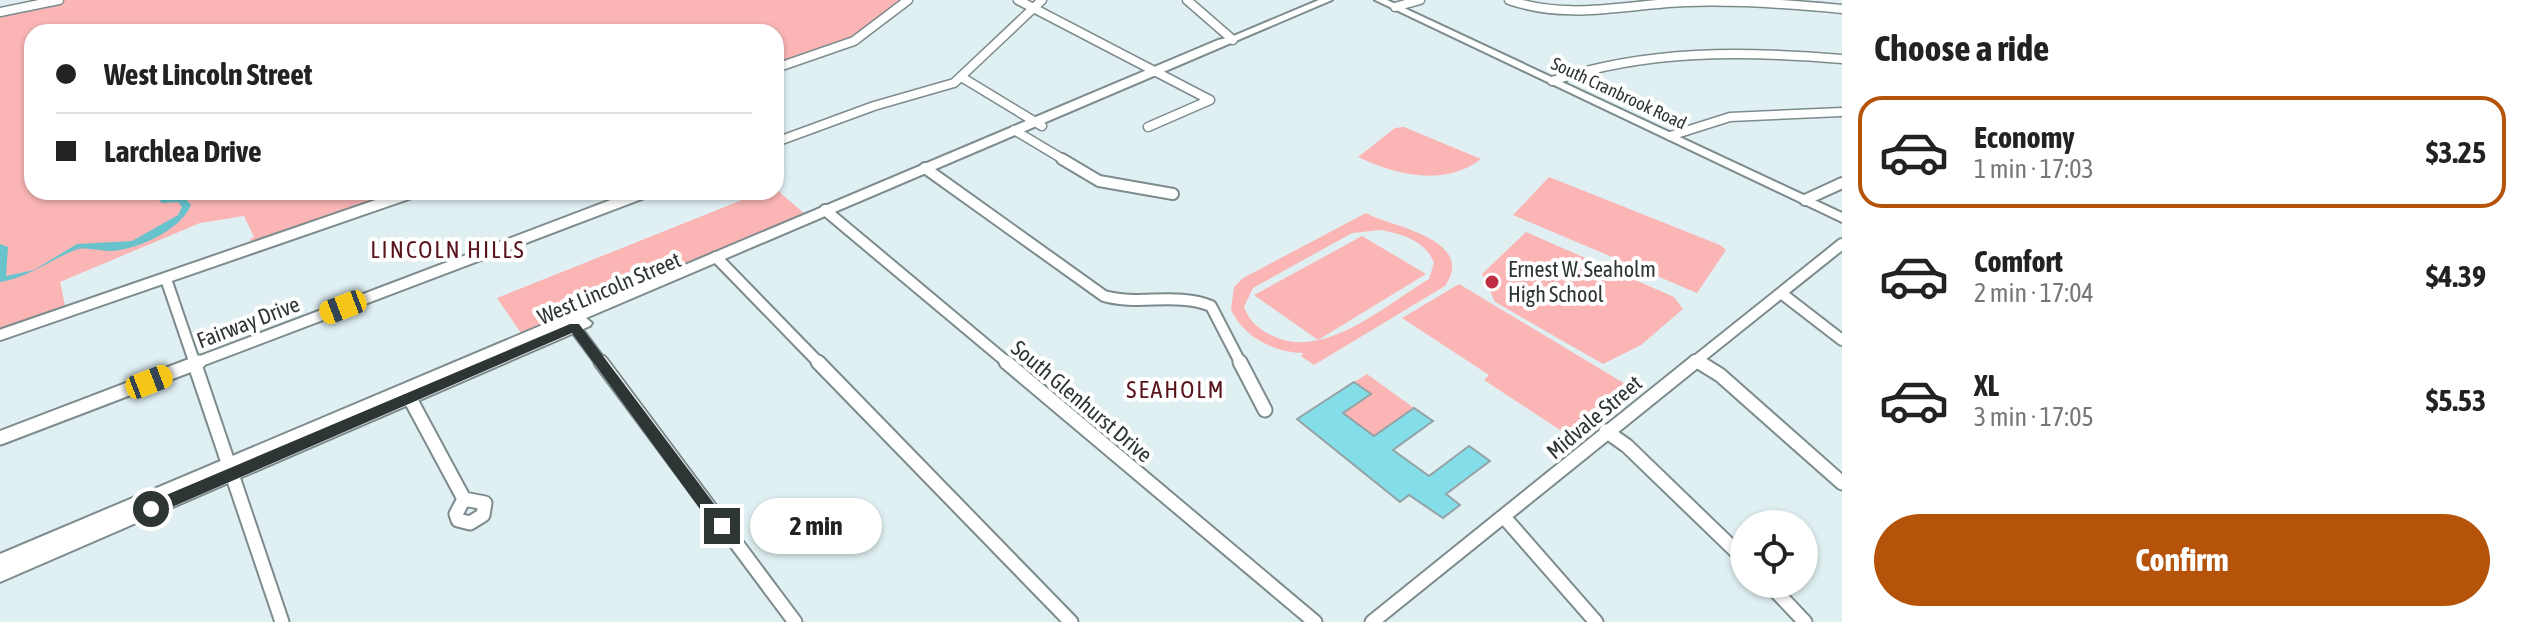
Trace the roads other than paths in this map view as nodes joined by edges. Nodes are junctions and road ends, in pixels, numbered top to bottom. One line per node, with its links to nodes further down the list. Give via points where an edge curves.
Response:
1 (59, 0): 13 (street)
2 (908, 0): 16 (street, via 854,41)
3 (1018, 0): 11 (street)
4 (1042, 0): 11 (street)
5 (1187, 0): 14 (street)
6 (1327, 0): 14 (street, West Lincoln Street)
7 (1380, 0): 10 (street, South Cranbrook Road)
8 (1420, 0): 10 (street)
9 (1509, 0): 12 (street, via 1564,14 1715,1)
10 (1395, 7): 19 (street, South Cranbrook Road)
11 (1033, 9): 17 (street); 18 (street)
12 (1842, 9)
13 (0, 12)
14 (1233, 40): 17 (street, West Lincoln Street)
15 (1842, 59): 19 (street, via 1670,55 1612,62)
16 (784, 65)
17 (1158, 72): 21 (street, West Lincoln Street); 22 (street, via 1210,100)
18 (963, 78): 21 (street); 25 (street)
19 (1552, 81): 24 (street, South Cranbrook Road)
20 (1842, 112): 24 (street, via 1730,117)
21 (1038, 123): 23 (street, West Lincoln Street)
22 (1148, 127)
23 (1018, 132): 26 (street, West Lincoln Street); 28 (street, via 1099,181)
24 (1670, 136): 31 (street, South Cranbrook Road)
25 (784, 139)
26 (929, 170): 32 (street, West Lincoln Street); 44 (street, via 1104,296 1128,303 1196,301 1214,310)
27 (1842, 183): 31 (street)
28 (1173, 194)
29 (391, 200): 36 (street)
30 (625, 200): 42 (street, Fairway Drive)
31 (1805, 200): 33 (street, South Cranbrook Road)
32 (828, 213): 35 (street, West Lincoln Street); 59 (street, South Glenhurst Drive)
33 (1842, 218)
34 (1842, 244): 37 (street, Midvale Street)
35 (719, 260): 38 (street, West Lincoln Street); 58 (street)
36 (166, 279): 39 (street); 42 (street)
37 (1781, 293): 40 (street); 41 (street, Midvale Street)
38 (571, 323): 43 (street, West Lincoln Street); 57 (street)
39 (0, 335)
40 (1842, 340)
41 (1695, 360): 45 (street, Midvale Street); 48 (street, via 1720,375)
42 (195, 364): 46 (street, Fairway Drive); 47 (street)
43 (407, 394): 47 (street, West Lincoln Street); 49 (street)
44 (1265, 410)
45 (1606, 431): 50 (street, Midvale Street); 51 (street)
46 (0, 438)
47 (230, 469): 52 (street, West Lincoln Street); 53 (street, West Lincoln Street); 56 (street)
48 (1842, 483)
49 (464, 499)
50 (1504, 517): 55 (street, Midvale Street); 60 (street)
51 (1730, 545)
52 (0, 562)
53 (0, 574)
54 (1782, 598): 61 (street)
55 (1378, 620)
56 (282, 622)
57 (795, 622)
58 (1071, 622)
59 (1315, 622)
60 (1596, 622)
61 (1805, 622)

